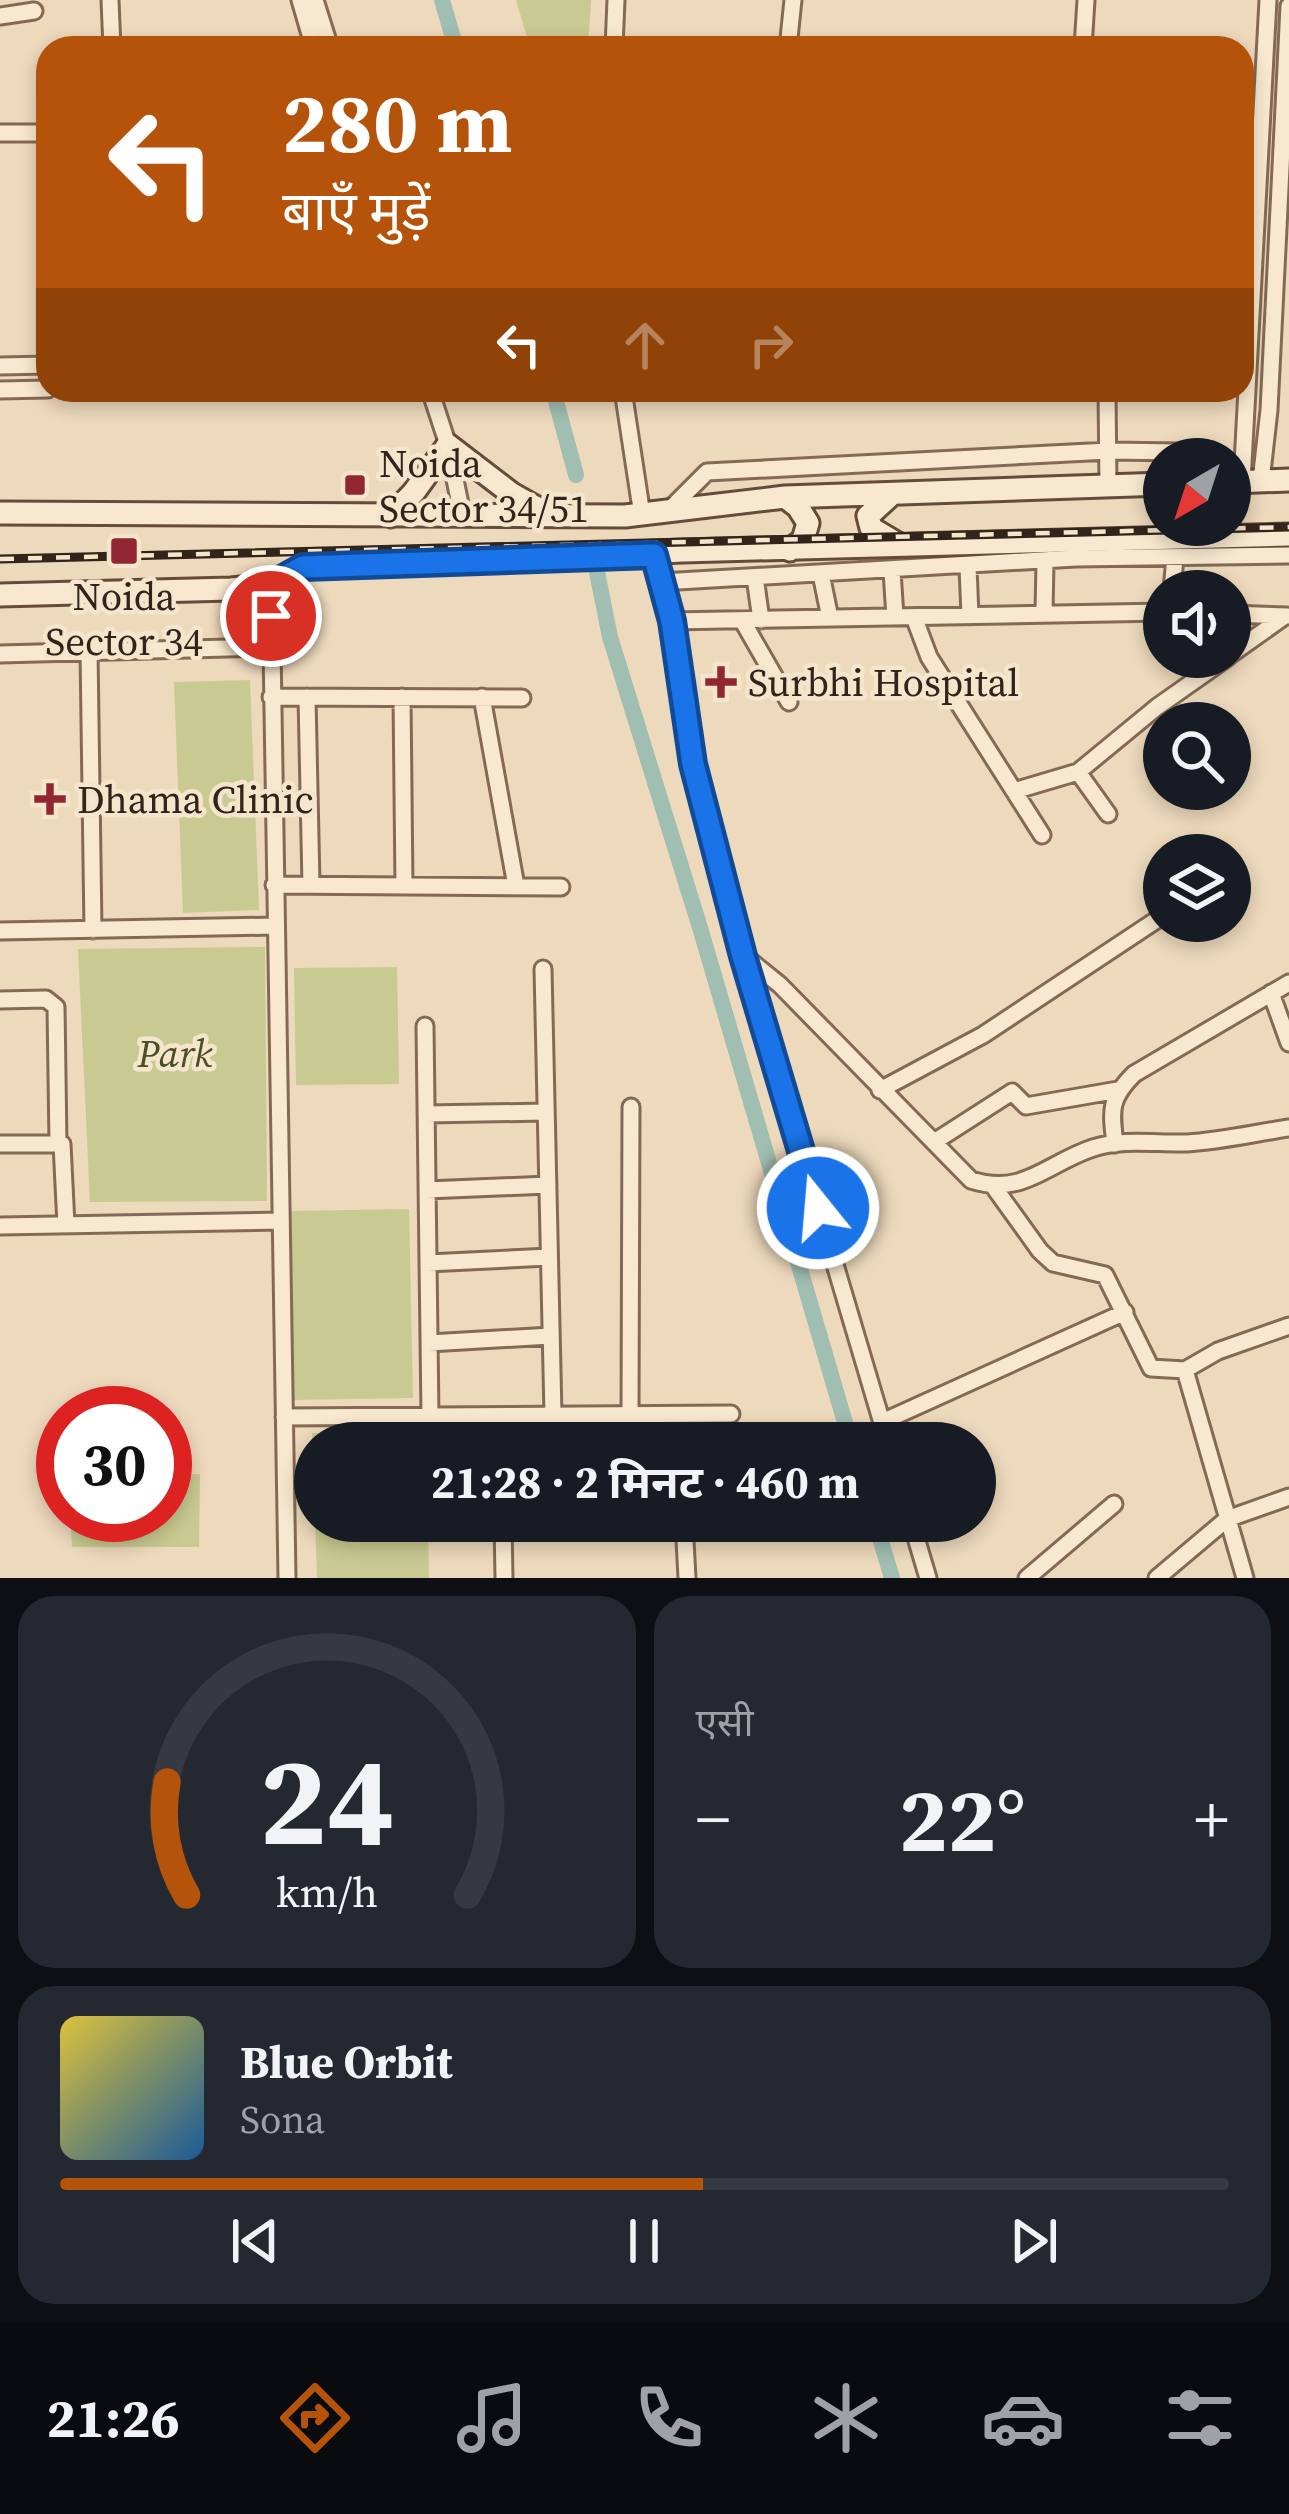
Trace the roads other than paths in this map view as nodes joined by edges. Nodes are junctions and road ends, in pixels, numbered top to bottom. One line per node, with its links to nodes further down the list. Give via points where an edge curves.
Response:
1 (110, 0): 11 (street)
2 (300, 0): 12 (street)
3 (315, 0): 13 (street)
4 (616, 0): 14 (street)
5 (793, 0): 15 (street)
6 (1086, 0): 16 (street)
7 (1268, 0): 19 (street)
8 (1289, 6): 20 (street)
9 (34, 11): 10 (street)
10 (0, 16)
11 (112, 36)
12 (310, 36)
13 (326, 36)
14 (614, 36)
15 (789, 36)
16 (1084, 36)
17 (0, 133): 18 (street)
18 (36, 133)
19 (1254, 181)
20 (1283, 247): 31 (street)
21 (36, 364): 22 (street)
22 (0, 366)
23 (36, 389): 24 (street)
24 (0, 390)
25 (434, 402): 33 (street)
26 (624, 402): 47 (street)
27 (1107, 402): 34 (street)
28 (1249, 402): 30 (street)
29 (1289, 409): 31 (street)
30 (1249, 410): 31 (street); 32 (street)
31 (1269, 410): 36 (street)
32 (1247, 438)
33 (448, 445): 45 (street); 46 (main road); 48 (main road)
34 (1109, 451): 35 (street); 40 (street); 43 (street, via 707,472)
35 (1143, 451)
36 (1251, 464)
37 (1289, 480): 38 (main road)
38 (1251, 482)
39 (1143, 485): 40 (main road)
40 (1108, 486): 41 (main road)
41 (893, 493): 42 (main road); 50 (main road, via 868,516 871,528)
42 (784, 497): 43 (main road); 51 (main road, via 808,523)
43 (668, 512): 47 (main road)
44 (0, 513): 48 (main road)
45 (462, 514): 46 (main road); 48 (main road)
46 (555, 515): 47 (main road)
47 (633, 515)
48 (391, 516)
49 (1289, 535): 50 (main road)
50 (904, 546): 51 (main road)
51 (790, 550): 52 (main road)
52 (654, 555): 61 (street); 62 (main road, via 303,567)
53 (1289, 555): 54 (street)
54 (1174, 557): 55 (street); 57 (street)
55 (1045, 561): 56 (street); 65 (street)
56 (968, 567): 58 (street); 68 (street)
57 (1173, 570)
58 (892, 571): 59 (street); 70 (street)
59 (821, 574): 60 (street); 71 (street)
60 (755, 577): 61 (street); 73 (street)
61 (661, 582): 74 (street)
62 (271, 585): 63 (main road); 76 (street)
63 (0, 595)
64 (1143, 612): 65 (street)
65 (1044, 614): 68 (street)
66 (1251, 615): 69 (street)
67 (914, 616): 68 (street); 70 (street); 87 (street, via 929,657)
68 (970, 616)
69 (1287, 616): 75 (street)
70 (896, 617): 71 (street)
71 (830, 618): 73 (street)
72 (742, 620): 73 (street); 74 (street); 85 (street)
73 (761, 620)
74 (672, 621): 99 (street, via 693,764)
75 (1251, 641)
76 (270, 647): 77 (street); 80 (street)
77 (89, 651): 78 (street); 97 (street)
78 (0, 653)
79 (1198, 678): 86 (street)
80 (271, 697): 81 (street); 90 (street)
81 (307, 697): 82 (street); 91 (street)
82 (401, 697): 83 (street); 92 (street)
83 (482, 697): 84 (street); 93 (street)
84 (522, 698)
85 (788, 702)
86 (1078, 772): 87 (street); 88 (street)
87 (1014, 791): 89 (street)
88 (1108, 814)
89 (1042, 836)
90 (274, 885): 91 (street); 95 (street)
91 (311, 885): 92 (street)
92 (404, 886): 93 (street)
93 (516, 886): 94 (street)
94 (561, 887)
95 (275, 926): 97 (street); 119 (street)
96 (1143, 929): 106 (street, via 983,1035)
97 (93, 930): 98 (street)
98 (0, 932)
99 (743, 956): 106 (street); 134 (street)
100 (543, 969): 109 (street)
101 (1289, 982): 102 (street)
102 (1271, 993): 105 (street); 107 (street)
103 (0, 1000): 114 (street, via 46,999 56,1007)
104 (425, 1027): 110 (street)
105 (1289, 1043)
106 (880, 1090): 112 (street)
107 (1118, 1090): 112 (street, via 1026,1106 1012,1092); 115 (street)
108 (631, 1107): 131 (street)
109 (546, 1112): 110 (street); 116 (street)
110 (426, 1114): 118 (street)
111 (1289, 1128): 115 (street)
112 (934, 1142): 117 (street, via 971,1180)
113 (0, 1144): 114 (street)
114 (60, 1144): 120 (street)
115 (1115, 1144): 117 (street)
116 (548, 1185): 118 (street); 122 (street)
117 (994, 1187): 124 (street, via 1040,1251 1053,1263 1105,1275)
118 (427, 1190): 123 (street)
119 (281, 1220): 120 (street); 133 (street)
120 (66, 1225): 121 (street)
121 (0, 1226)
122 (549, 1257): 123 (street); 126 (street)
123 (428, 1263): 127 (street)
124 (1125, 1312): 128 (street, via 1150,1368); 135 (street)
125 (1289, 1326): 128 (street)
126 (551, 1336): 127 (street); 130 (street)
127 (429, 1342): 132 (street)
128 (1185, 1370): 138 (street)
129 (731, 1414): 131 (street)
130 (553, 1415): 131 (street); 132 (street)
131 (630, 1415)
132 (430, 1416): 133 (street)
133 (284, 1417): 142 (street)
134 (882, 1422)
135 (884, 1422)
136 (1289, 1497): 138 (street)
137 (1114, 1504): 146 (street)
138 (1227, 1520): 147 (street); 148 (street)
139 (503, 1542): 143 (street)
140 (685, 1542): 144 (street)
141 (917, 1542): 145 (street)
142 (287, 1578)
143 (504, 1578)
144 (687, 1578)
145 (928, 1578)
146 (1027, 1578)
147 (1157, 1578)
148 (1245, 1578)

